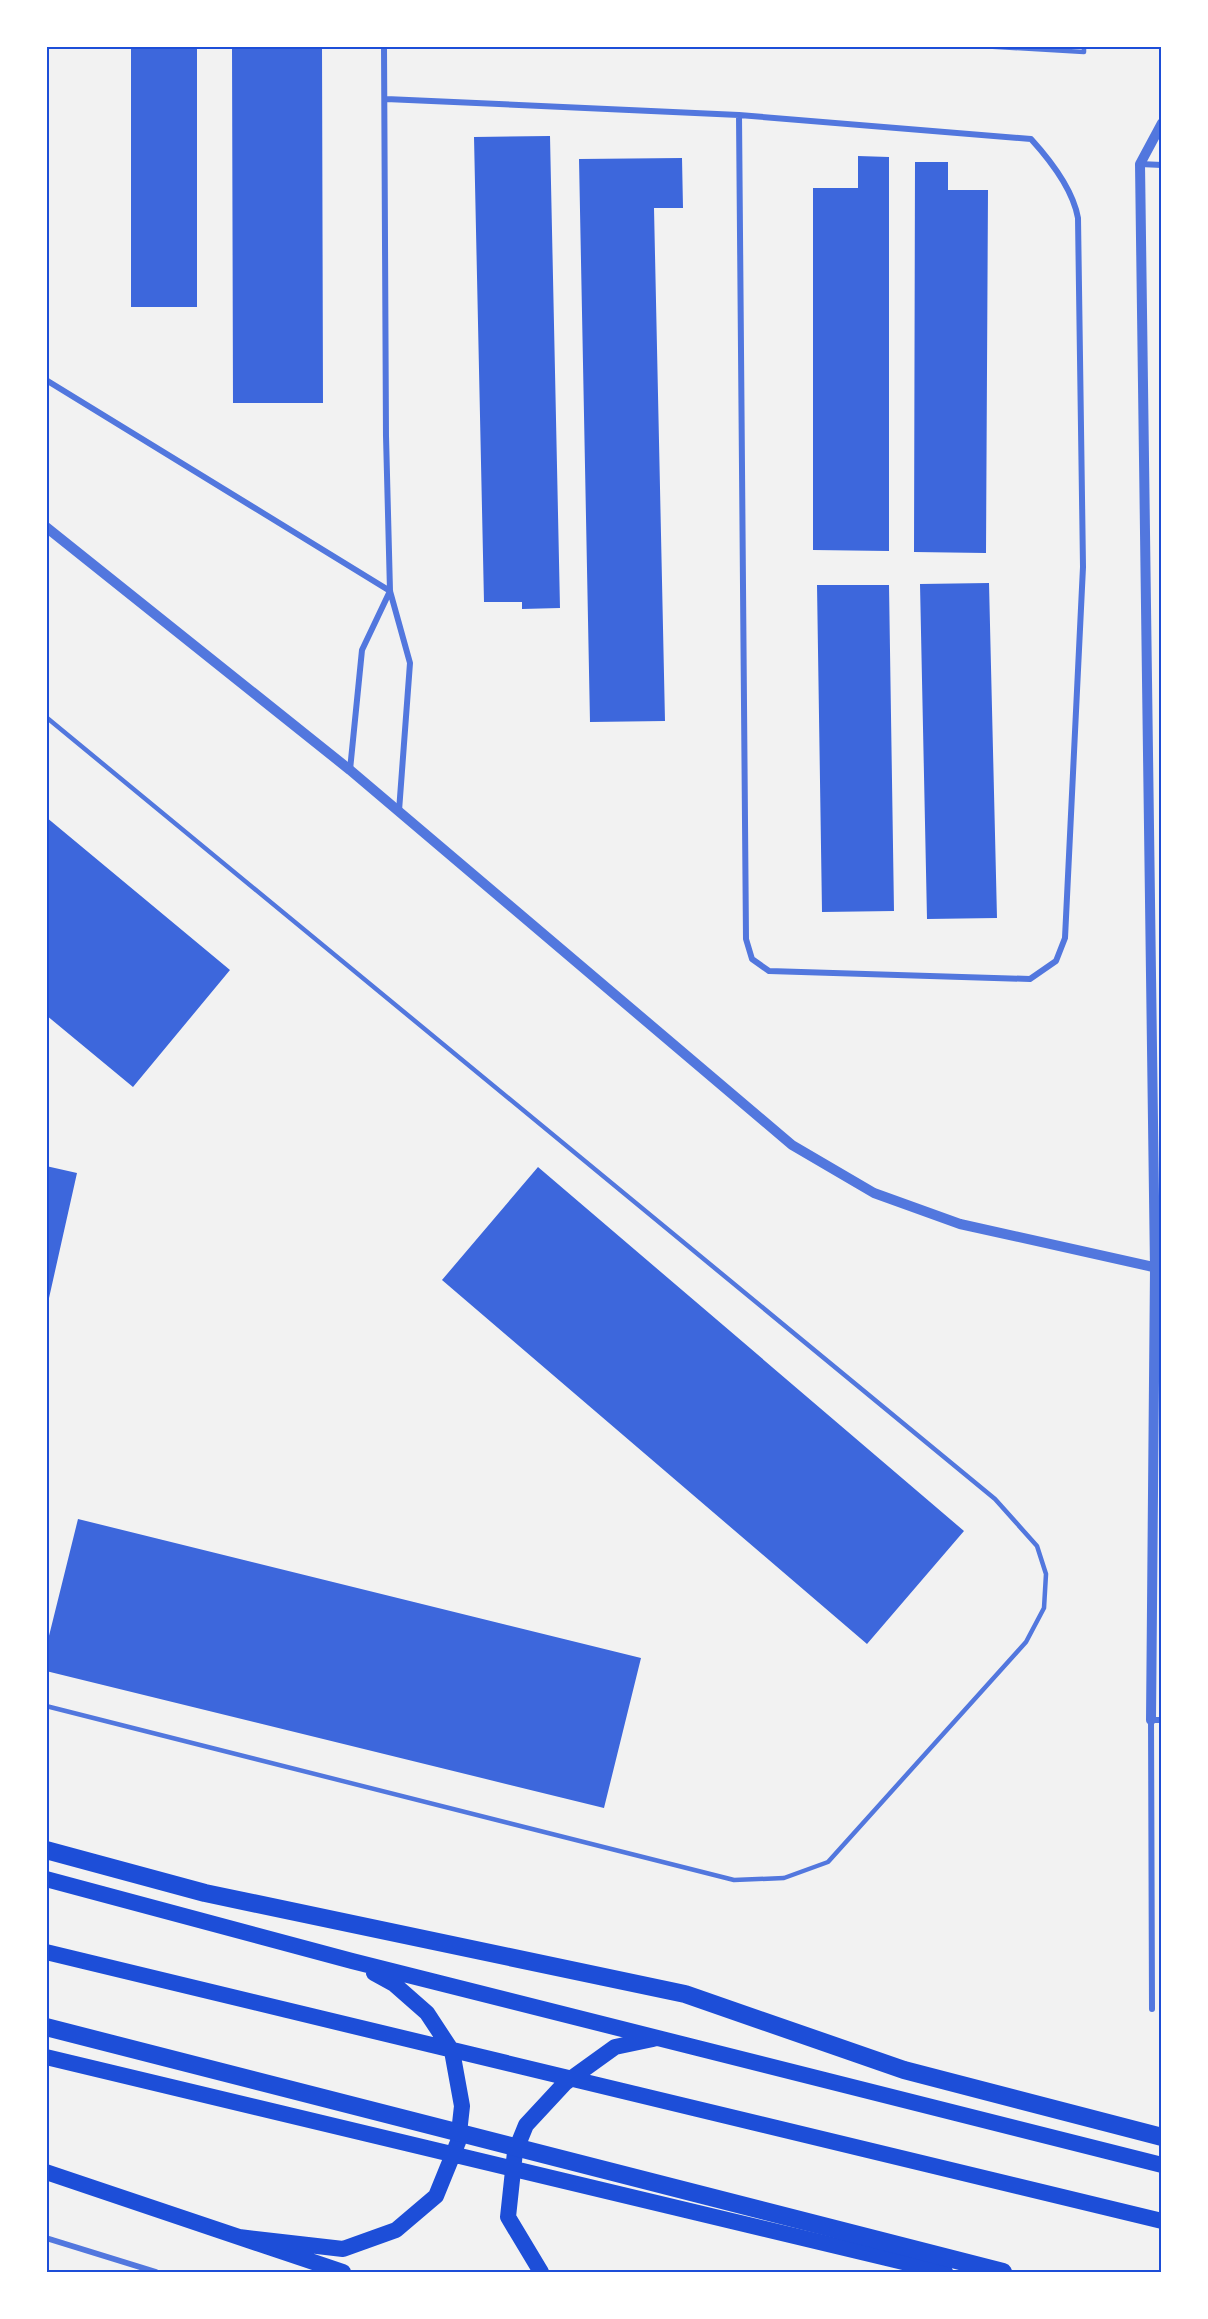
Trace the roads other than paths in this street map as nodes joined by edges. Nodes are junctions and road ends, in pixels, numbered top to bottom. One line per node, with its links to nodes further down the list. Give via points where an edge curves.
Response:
1 (384, 46): 4 (street)
2 (980, 46): 3 (lane, via 1083,52)
3 (1084, 46)
4 (386, 99): 5 (street); 11 (street)
5 (739, 115): 5 (street, via 1031,139 1075,202 1083,567 1065,938 1056,961 1030,979 769,971 752,959 746,939)
6 (1161, 123): 7 (street)
7 (1140, 164): 8 (street); 15 (street)
8 (1161, 165)
9 (46, 380): 11 (street)
10 (46, 527): 13 (street)
11 (390, 591): 13 (street, via 362,650); 14 (street, via 410,663)
12 (46, 717): 17 (lane, via 995,1499 1037,1546 1046,1574 1044,1608 1026,1642 828,1862 784,1878 734,1880)
13 (350, 770): 14 (street)
14 (399, 812): 15 (street, via 792,1145 874,1193 960,1224)
15 (1158, 1269): 16 (street)
16 (1158, 1356): 18 (street)
17 (46, 1706)
18 (1156, 1720): 23 (street)
19 (46, 1850): 27 (highway, via 205,1893 686,1994 904,2070)
20 (46, 1879): 22 (highway)
21 (46, 1952): 30 (highway)
22 (352, 1961): 25 (highway); 31 (highway, via 394,1984 427,2013 452,2051 462,2106 458,2142 436,2196 396,2230 343,2248)
23 (1152, 2009)
24 (46, 2027): 37 (highway)
25 (657, 2038): 28 (highway); 35 (highway, via 615,2047 566,2083 526,2125 515,2152 508,2217)
26 (46, 2058): 36 (highway)
27 (1161, 2137)
28 (1161, 2164)
29 (46, 2172): 31 (highway)
30 (1161, 2222)
31 (239, 2237): 34 (highway)
32 (46, 2238): 33 (street)
33 (156, 2272)
34 (343, 2272)
35 (541, 2272)
36 (945, 2272)
37 (1003, 2272)

